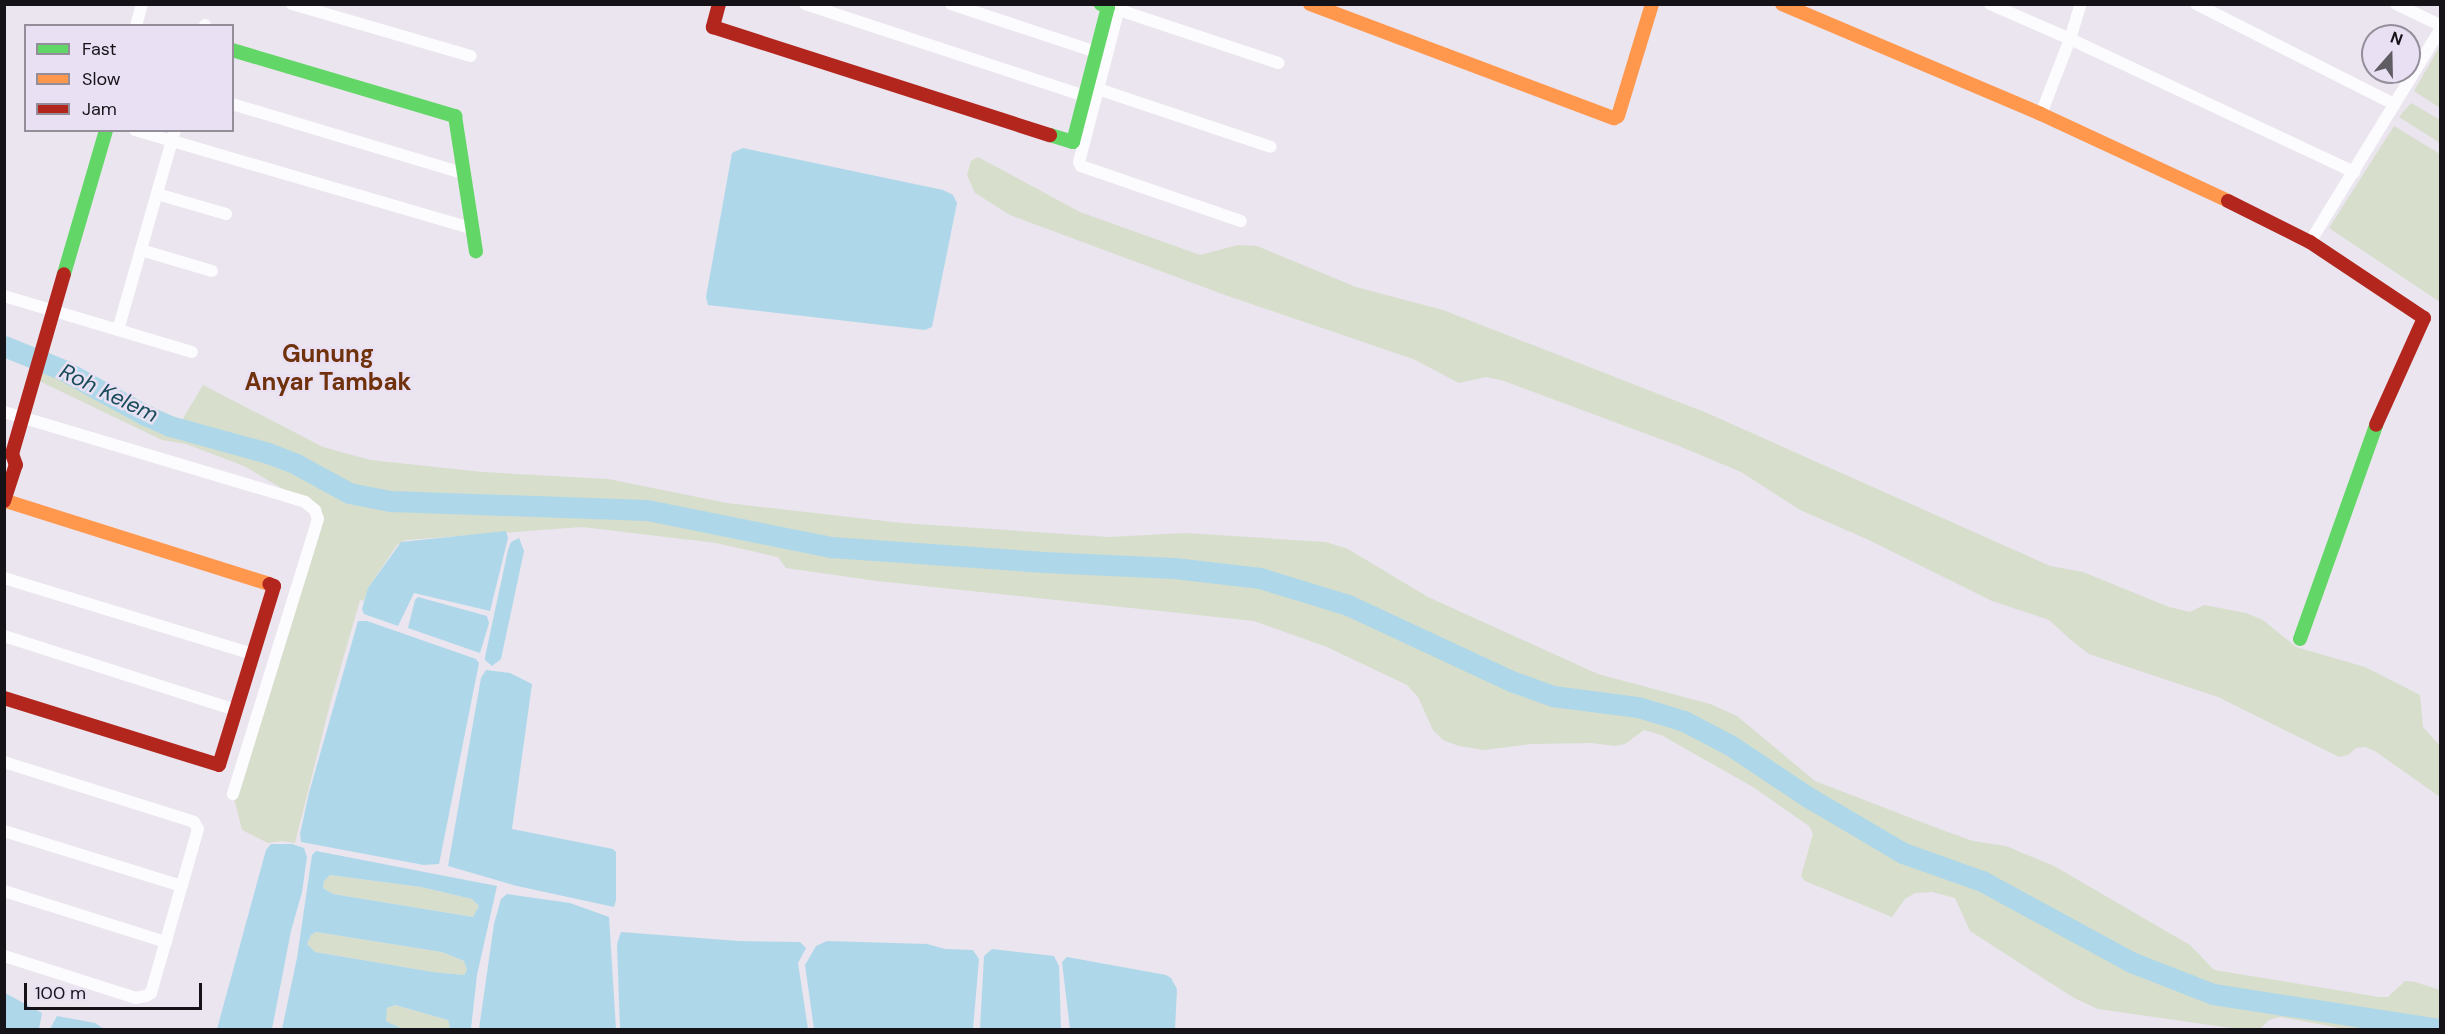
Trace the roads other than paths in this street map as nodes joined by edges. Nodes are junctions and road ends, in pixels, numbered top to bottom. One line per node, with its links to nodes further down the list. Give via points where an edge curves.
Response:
1 (142, 4): 15 (street)
2 (292, 4): 21 (street)
3 (719, 4): 24 (street, via 713,27 1073,142)
4 (805, 4): 24 (street)
5 (951, 4): 20 (street)
6 (1101, 4): 20 (street, via 1108,7)
7 (1652, 4): 13 (street, via 1618,116 1614,118)
8 (1782, 4): 27 (street)
9 (1990, 4): 18 (street)
10 (2081, 4): 18 (street)
11 (2196, 4): 25 (street)
12 (2396, 4): 16 (street)
13 (1319, 6)
14 (1119, 7): 22 (street); 23 (street)
15 (137, 24)
16 (2440, 25)
17 (2440, 30): 25 (street)
18 (2070, 39): 27 (street); 32 (street)
19 (234, 51): 33 (street, via 455,116)
20 (1096, 52): 24 (street)
21 (471, 56)
22 (1278, 63)
23 (1098, 89): 31 (street); 36 (street, via 1079,162 1085,169)
24 (1085, 96)
25 (2394, 104): 32 (street)
26 (234, 105): 33 (street)
27 (2041, 114): 38 (street)
28 (105, 132): 43 (street)
29 (148, 132): 30 (street)
30 (173, 136): 34 (street); 37 (street)
31 (1271, 147)
32 (2354, 172): 38 (street)
33 (465, 174): 37 (street)
34 (157, 194): 35 (street); 39 (street)
35 (225, 214)
36 (1241, 221)
37 (473, 229): 40 (street)
38 (2310, 242): 52 (street, via 2424,318 2382,407)
39 (141, 250): 41 (street); 44 (street)
40 (476, 251)
41 (212, 271)
42 (4, 296): 43 (street)
43 (55, 312): 44 (street); 47 (street)
44 (118, 330): 45 (street)
45 (192, 352)
46 (4, 412): 47 (street)
47 (23, 418): 48 (street); 57 (street, via 305,502 315,510 318,519)
48 (8, 456): 49 (street, via 16,465)
49 (5, 501): 53 (street, via 274,586)
50 (4, 578): 53 (street)
51 (4, 636): 55 (street)
52 (2300, 639)
53 (253, 654): 55 (street)
54 (4, 698): 55 (street, via 219,765)
55 (236, 710)
56 (4, 762): 59 (street, via 194,822 197,839)
57 (233, 794)
58 (4, 831): 59 (street)
59 (182, 886): 61 (street)
60 (4, 891): 61 (street)
61 (166, 942): 62 (street, via 151,993 136,998)
62 (4, 956)

